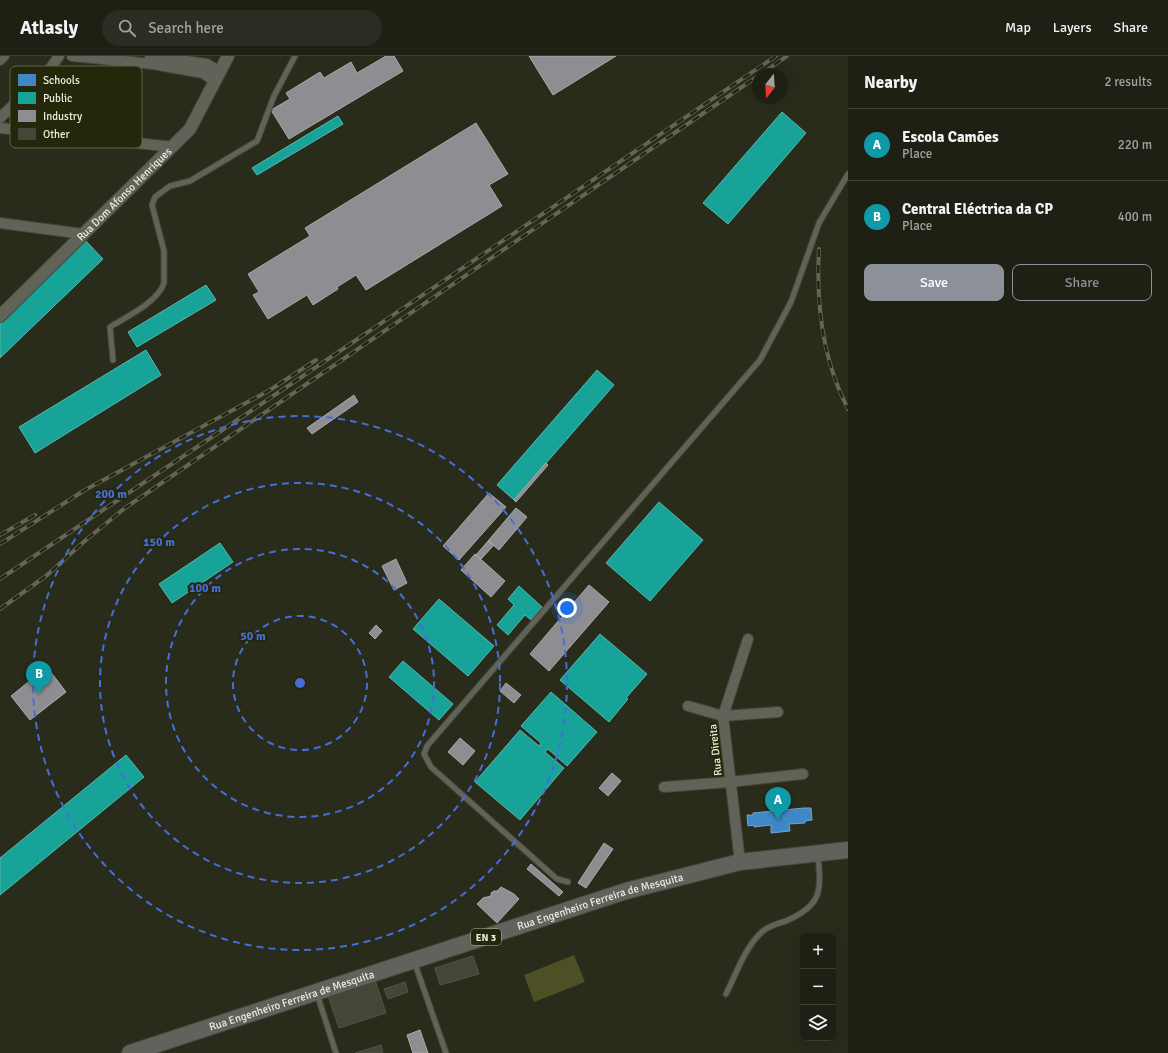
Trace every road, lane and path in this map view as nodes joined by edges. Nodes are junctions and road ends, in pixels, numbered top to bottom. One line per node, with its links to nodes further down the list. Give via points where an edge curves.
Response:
1 (4, 56): 7 (street)
2 (59, 56): 8 (street)
3 (72, 56): 6 (street)
4 (228, 56): 9 (street, Rua Dom Afonso Henriques)
5 (295, 56): 20 (lane, via 274,96 257,141 190,181 170,186 153,200 152,210 164,251 164,283 155,297 110,327)
6 (153, 58): 9 (street, via 207,64)
7 (0, 60)
8 (52, 66)
9 (217, 76): 15 (street, Rua Dom Afonso Henriques, via 190,129)
10 (10, 108): 11 (street)
11 (0, 118)
12 (0, 128): 13 (street)
13 (10, 129)
14 (142, 144): 15 (street)
15 (173, 147): 18 (street, Rua Dom Afonso Henriques)
16 (848, 174): 31 (lane, via 818,223 791,302 760,360 427,746 424,754 431,767 557,879)
17 (0, 222): 18 (street)
18 (83, 234): 19 (street, Rua Dom Afonso Henriques)
19 (0, 316)
20 (113, 360)
21 (748, 639): 24 (street, Rua Direita)
22 (688, 706): 24 (street)
23 (778, 712): 24 (street)
24 (723, 716): 26 (street, Rua Direita)
25 (803, 774): 26 (street)
26 (730, 782): 27 (street); 30 (street, Rua Direita)
27 (664, 787)
28 (848, 850): 29 (main road, Rua Engenheiro Ferreira de Mesquita / EN 3)
29 (818, 853): 30 (main road, Rua Engenheiro Ferreira de Mesquita / EN 3); 34 (lane, via 820,881 811,906 801,914 765,929 753,941)
30 (740, 862): 32 (main road, Rua Engenheiro Ferreira de Mesquita / EN 3, via 626,891)
31 (568, 882)
32 (414, 961): 33 (main road, Rua Engenheiro Ferreira de Mesquita / EN 3); 37 (lane)
33 (317, 993): 35 (main road, Rua Engenheiro Ferreira de Mesquita / EN 3); 36 (lane)
34 (726, 994)
35 (130, 1053)
36 (336, 1053)
37 (446, 1053)

